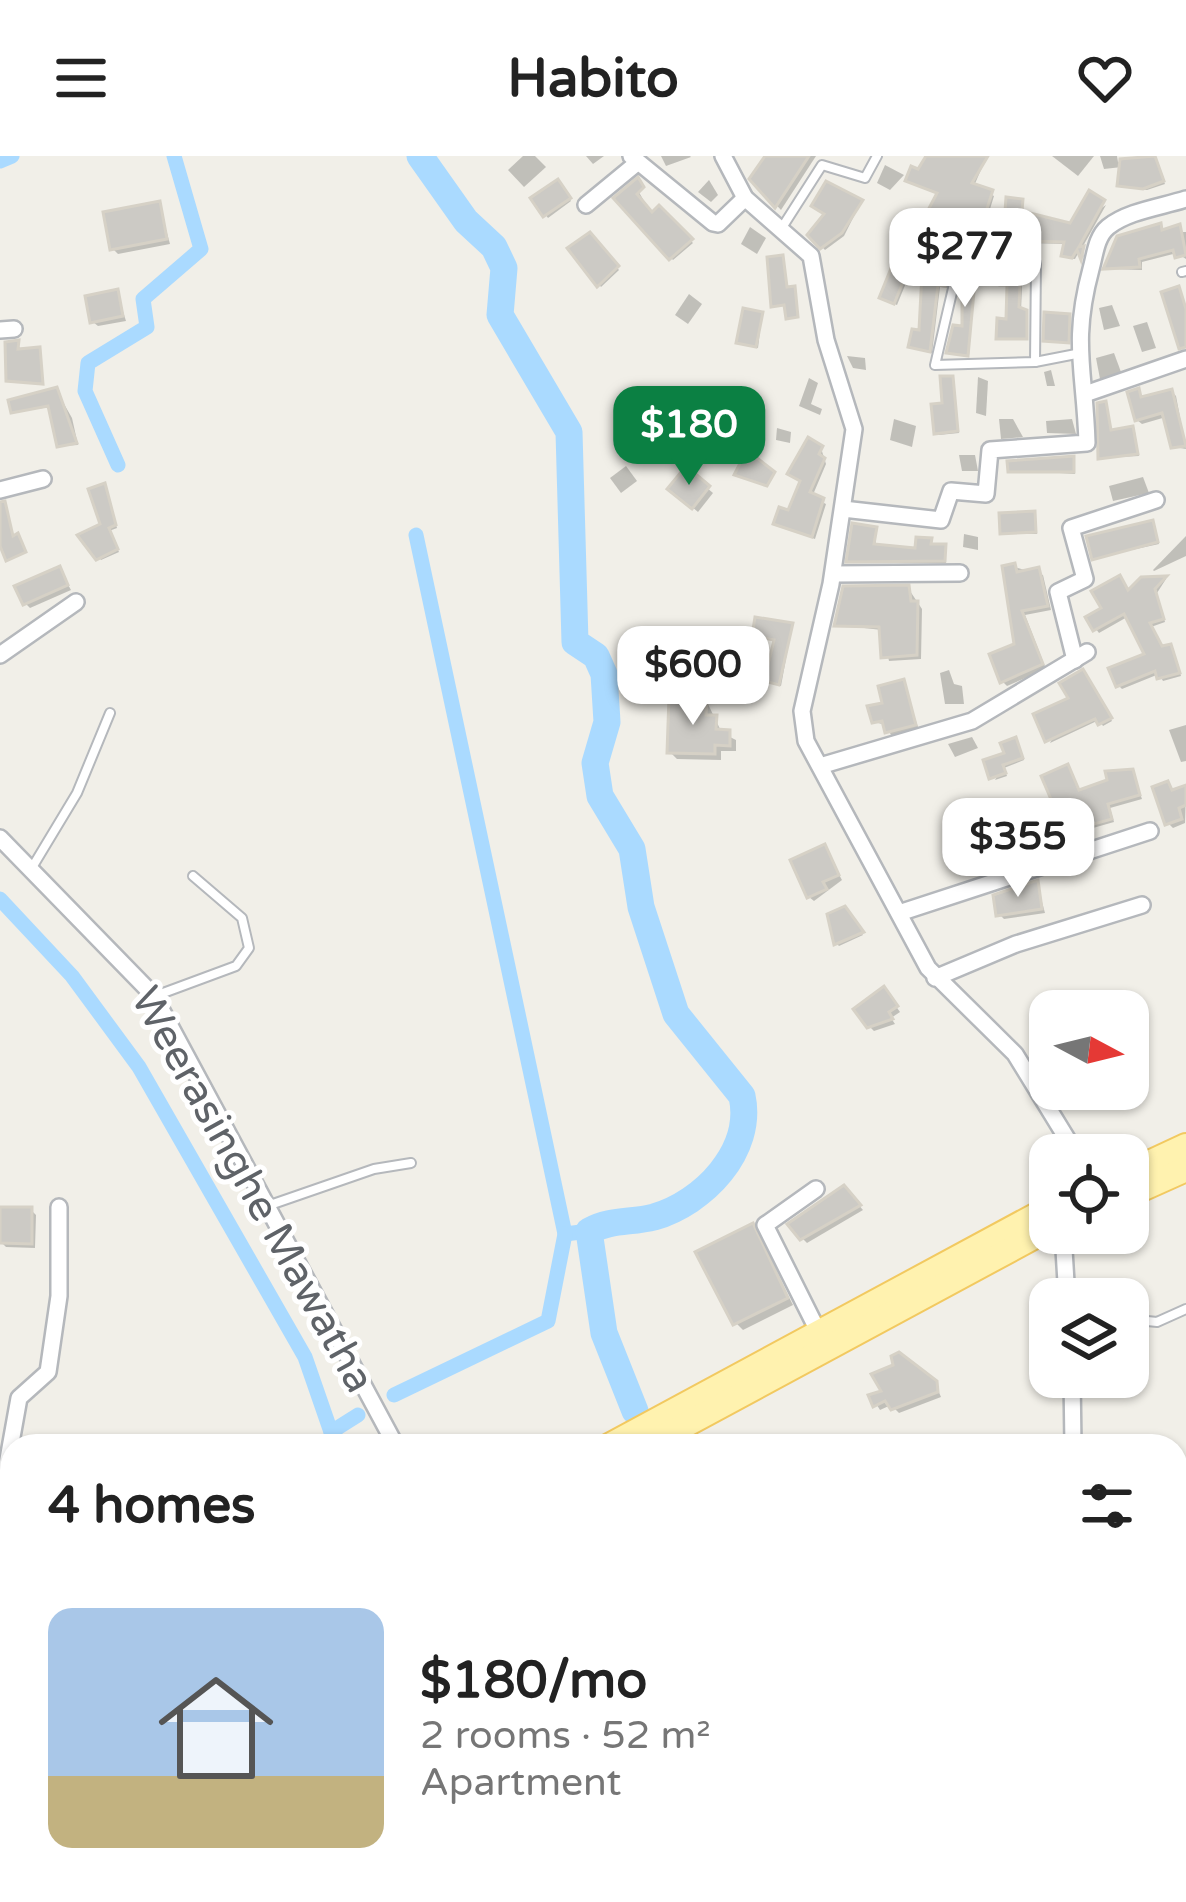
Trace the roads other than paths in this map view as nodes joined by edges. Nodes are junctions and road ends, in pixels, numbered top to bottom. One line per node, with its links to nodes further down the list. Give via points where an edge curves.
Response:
1 (723, 156): 4 (street)
2 (877, 156): 8 (lane, via 866,178 822,165)
3 (634, 159): 4 (street, via 713,223); 6 (street)
4 (745, 198): 8 (street)
5 (1186, 199): 10 (street, via 1122,218 1102,233 1080,306)
6 (586, 205)
7 (969, 220): 12 (lane, via 935,365)
8 (783, 226): 17 (street, via 811,256 854,429)
9 (1036, 263): 12 (lane)
10 (1076, 354): 12 (lane); 13 (street)
11 (1186, 359): 13 (street)
12 (1035, 362)
13 (1085, 394): 17 (street, via 1087,443 990,450 986,494 951,490 941,520)
14 (43, 479): 15 (street)
15 (0, 490)
16 (1156, 500): 23 (street, via 1071,528 1085,579 1058,592 1081,656 972,721)
17 (843, 509): 19 (street)
18 (960, 573): 19 (street)
19 (832, 574): 23 (street, via 802,711)
20 (76, 602): 21 (street)
21 (0, 655)
22 (110, 713): 26 (lane, via 77,793)
23 (820, 766): 29 (street)
24 (1150, 831): 29 (street)
25 (0, 838): 26 (street, Weerasinghe Mawatha)
26 (33, 866): 31 (street, Weerasinghe Mawatha)
27 (193, 876): 31 (lane, via 242,918 249,948 236,966)
28 (1142, 905): 30 (street)
29 (899, 914): 30 (street)
30 (935, 978): 32 (street, via 1015,1054)
31 (154, 996): 39 (street, Weerasinghe Mawatha)
32 (1065, 1134)
33 (1186, 1146): 35 (main road)
34 (411, 1163): 39 (lane)
35 (1149, 1163)
36 (1186, 1168): 37 (main road)
37 (1149, 1185)
38 (816, 1189): 45 (street, via 765,1225)
39 (268, 1206): 48 (street, Weerasinghe Mawatha)
40 (59, 1207): 47 (street, via 48,1372 19,1398)
41 (1029, 1219): 45 (main road)
42 (1029, 1239): 50 (main road)
43 (1186, 1309): 44 (lane)
44 (1149, 1321)
45 (817, 1329): 49 (main road)
46 (1072, 1398): 51 (street)
47 (13, 1434)
48 (390, 1434)
49 (630, 1434)
50 (668, 1434)
51 (1073, 1434)
52 (0, 1559): 53 (street)
53 (0, 1682)

